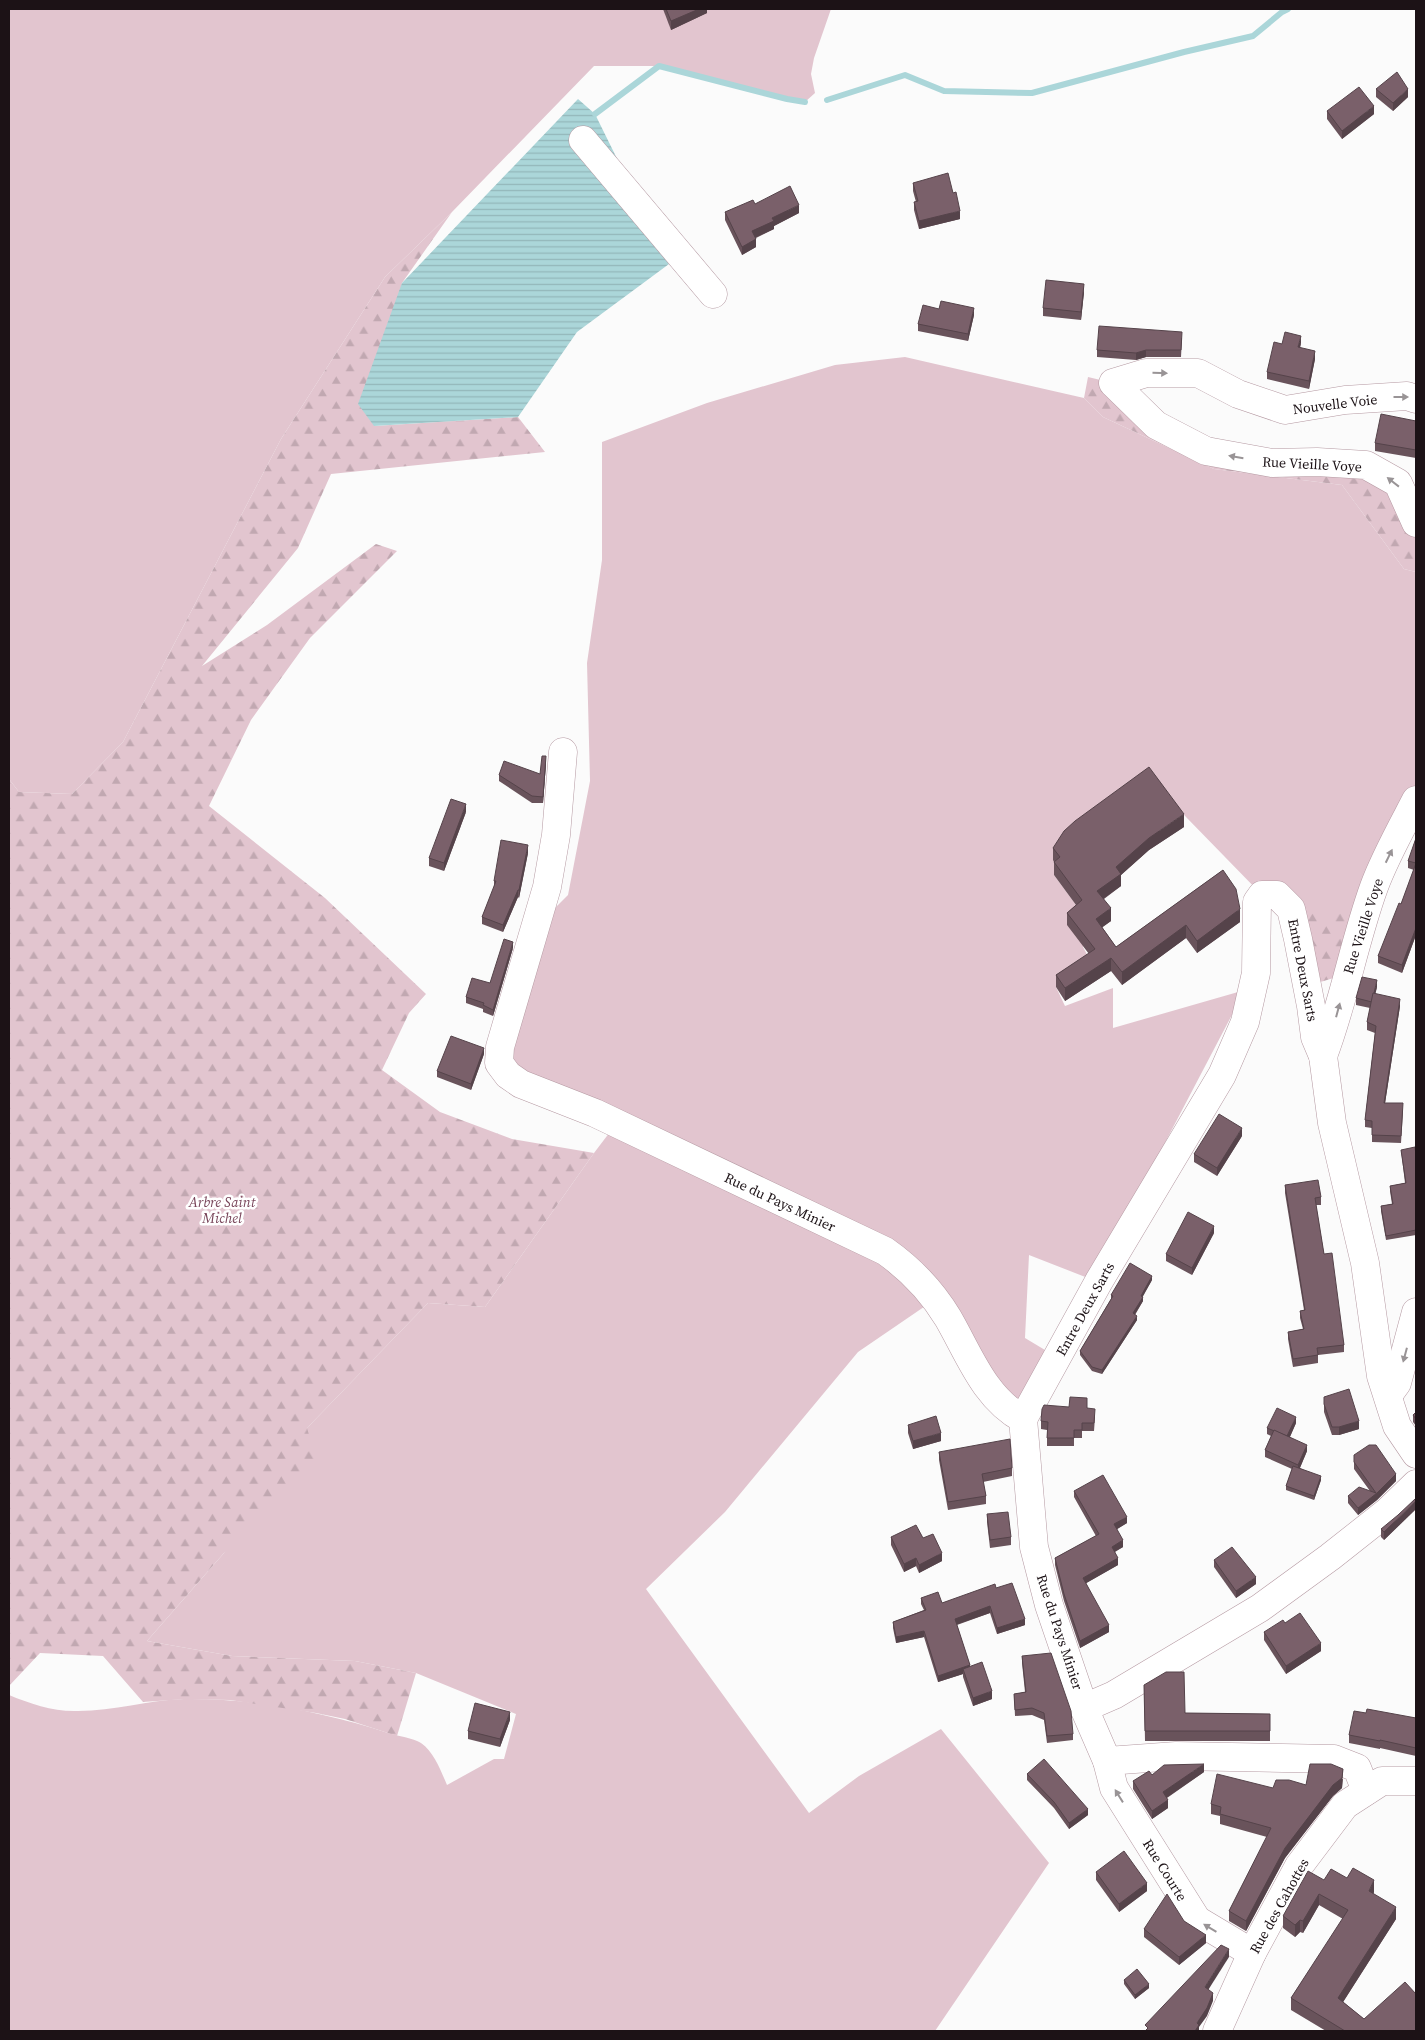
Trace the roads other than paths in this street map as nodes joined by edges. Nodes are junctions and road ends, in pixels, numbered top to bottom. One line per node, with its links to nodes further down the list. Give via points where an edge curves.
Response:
1 (583, 140): 2 (street)
2 (713, 294)
3 (1113, 383): 4 (street, Nouvelle Voie, one-way to 4, via 1146,373 1198,372 1238,394 1285,410 1345,400 1407,396); 5 (street, Rue Vieille Voye, one-way to 3, via 1398,483 1366,465 1272,464 1206,451 1156,425)
4 (1416, 399)
5 (1416, 523)
6 (563, 752): 11 (street, Rue du Pays Minier, via 556,835 547,887 500,1047 499,1063 521,1084 595,1113 885,1251 908,1268 933,1296 987,1388 1009,1411)
7 (1416, 800): 8 (street, Rue Vieille Voye, one-way to 7, via 1374,885)
8 (1323, 1056): 10 (street, Entre Deux Sarts, via 1332,1123 1365,1263 1381,1376); 11 (street, Entre Deux Sarts, via 1316,1037 1291,909 1277,895 1262,895 1257,902 1256,973 1245,1022 1222,1076 1099,1281)
9 (1416, 1312): 10 (street, one-way to 10, via 1397,1383)
10 (1388, 1394): 12 (street, Entre Deux Sarts, via 1397,1426)
11 (1023, 1419): 14 (street, Rue du Pays Minier, via 1034,1547 1048,1605)
12 (1416, 1454)
13 (1416, 1484): 14 (street, Rue du Pays Minier, via 1338,1552 1260,1608 1114,1695)
14 (1084, 1708): 15 (street, Rue du Pays Minier)
15 (1107, 1761): 17 (street, via 1176,1756 1334,1760 1357,1768); 18 (street, Rue Courte, one-way to 15, via 1197,1920 1114,1788)
16 (1416, 1781): 17 (street, Rue des Cahottes, via 1382,1781)
17 (1366, 1791): 18 (street, Rue des Cahottes, via 1345,1805 1299,1866)
18 (1252, 1953): 19 (street, Rue des Cahottes)
19 (1217, 2031)

